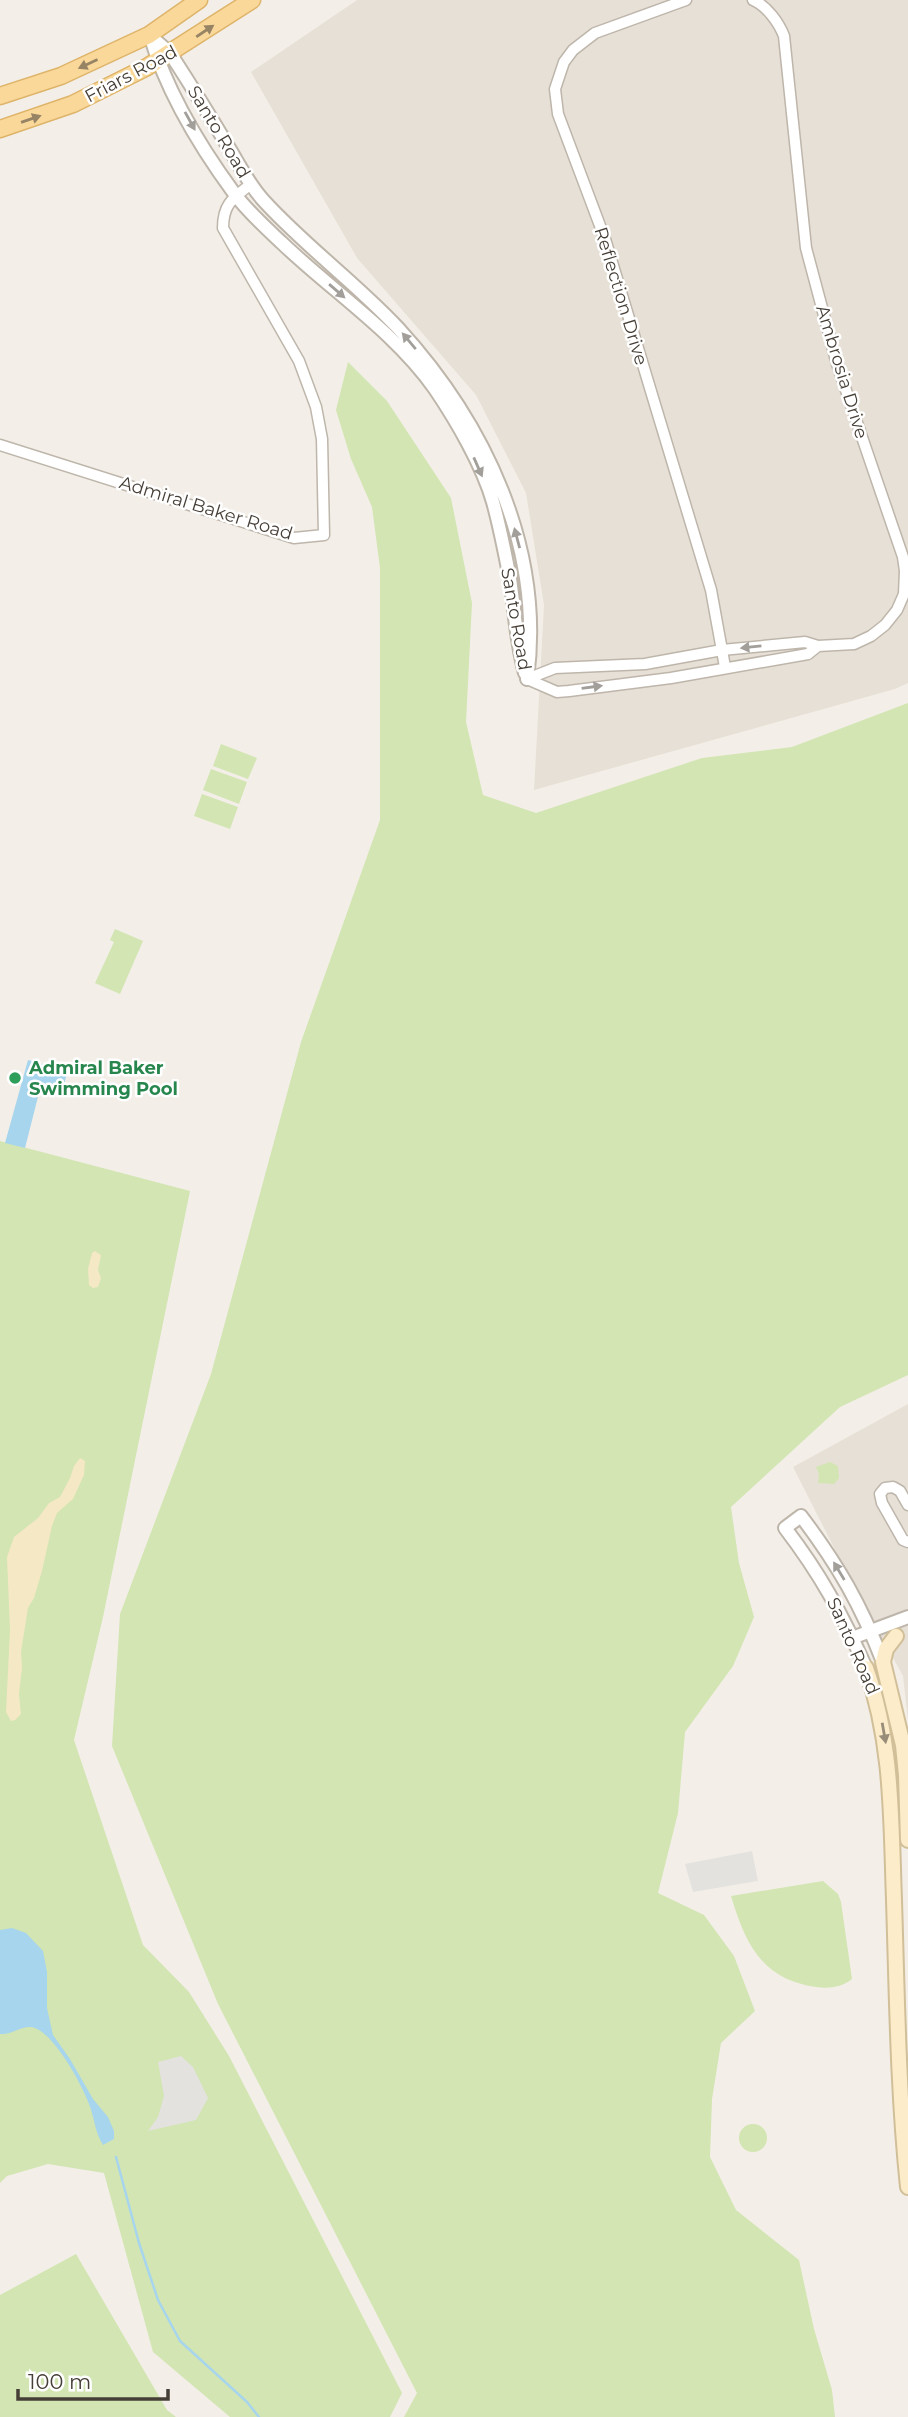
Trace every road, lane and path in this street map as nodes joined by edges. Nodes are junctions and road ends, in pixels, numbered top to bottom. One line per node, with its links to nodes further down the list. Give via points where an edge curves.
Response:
1 (199, 0): 5 (main road, Friars Road)
2 (252, 0): 6 (main road, Friars Road, one-way to 2)
3 (686, 0): 13 (street, Reflection Drive, via 584,39 564,62 555,89 558,114 605,239 711,590)
4 (754, 0): 12 (street, Ambrosia Drive, via 784,36 806,248 836,365 905,572 904,594 886,625 854,644)
5 (149, 35): 6 (street, Santo Road); 7 (main road, Friars Road, one-way to 7, via 61,76)
6 (164, 57): 8 (main road, Friars Road, one-way to 6, via 73,104); 9 (street, Santo Road); 10 (street, Santo Road, one-way to 10, via 200,139)
7 (0, 96)
8 (0, 129)
9 (251, 184): 10 (street, Admiral Baker Road); 15 (street, Santo Road, one-way to 9, via 531,648 521,553 506,498 482,445 446,386 397,327 262,200)
10 (236, 196): 11 (street, Admiral Baker Road, via 223,211 225,235 299,361 316,407 322,439 324,536 294,538); 15 (street, Santo Road, one-way to 15, via 282,244 387,334 433,387 467,442 492,499)
11 (0, 445)
12 (818, 646): 13 (street, Ambrosia Drive, one-way to 13, via 804,642); 14 (street, Ambrosia Drive, via 808,654)
13 (722, 650): 14 (street, Reflection Drive); 15 (street, Ambrosia Drive, via 645,664 555,668)
14 (725, 667): 15 (street, Ambrosia Drive, one-way to 14, via 557,692)
15 (527, 679)
16 (908, 1505): 17 (street, via 893,1487 880,1494 881,1503)
17 (908, 1542)
18 (908, 1617): 19 (street)
19 (871, 1630): 21 (street); 21 (street, Santo Road, one-way to 21, via 828,1553 801,1516 785,1528 824,1582); 22 (street, Santo Road)
20 (902, 1634): 22 (main road, via 886,1649)
21 (852, 1638): 23 (street, Santo Road)
22 (883, 1662): 24 (main road, Santo Road, via 903,1745)
23 (866, 1668): 25 (main road, Santo Road, one-way to 25, via 880,1714 891,1780)
24 (908, 1840)
25 (905, 2135): 26 (main road, Santo Road)
26 (908, 2187)

